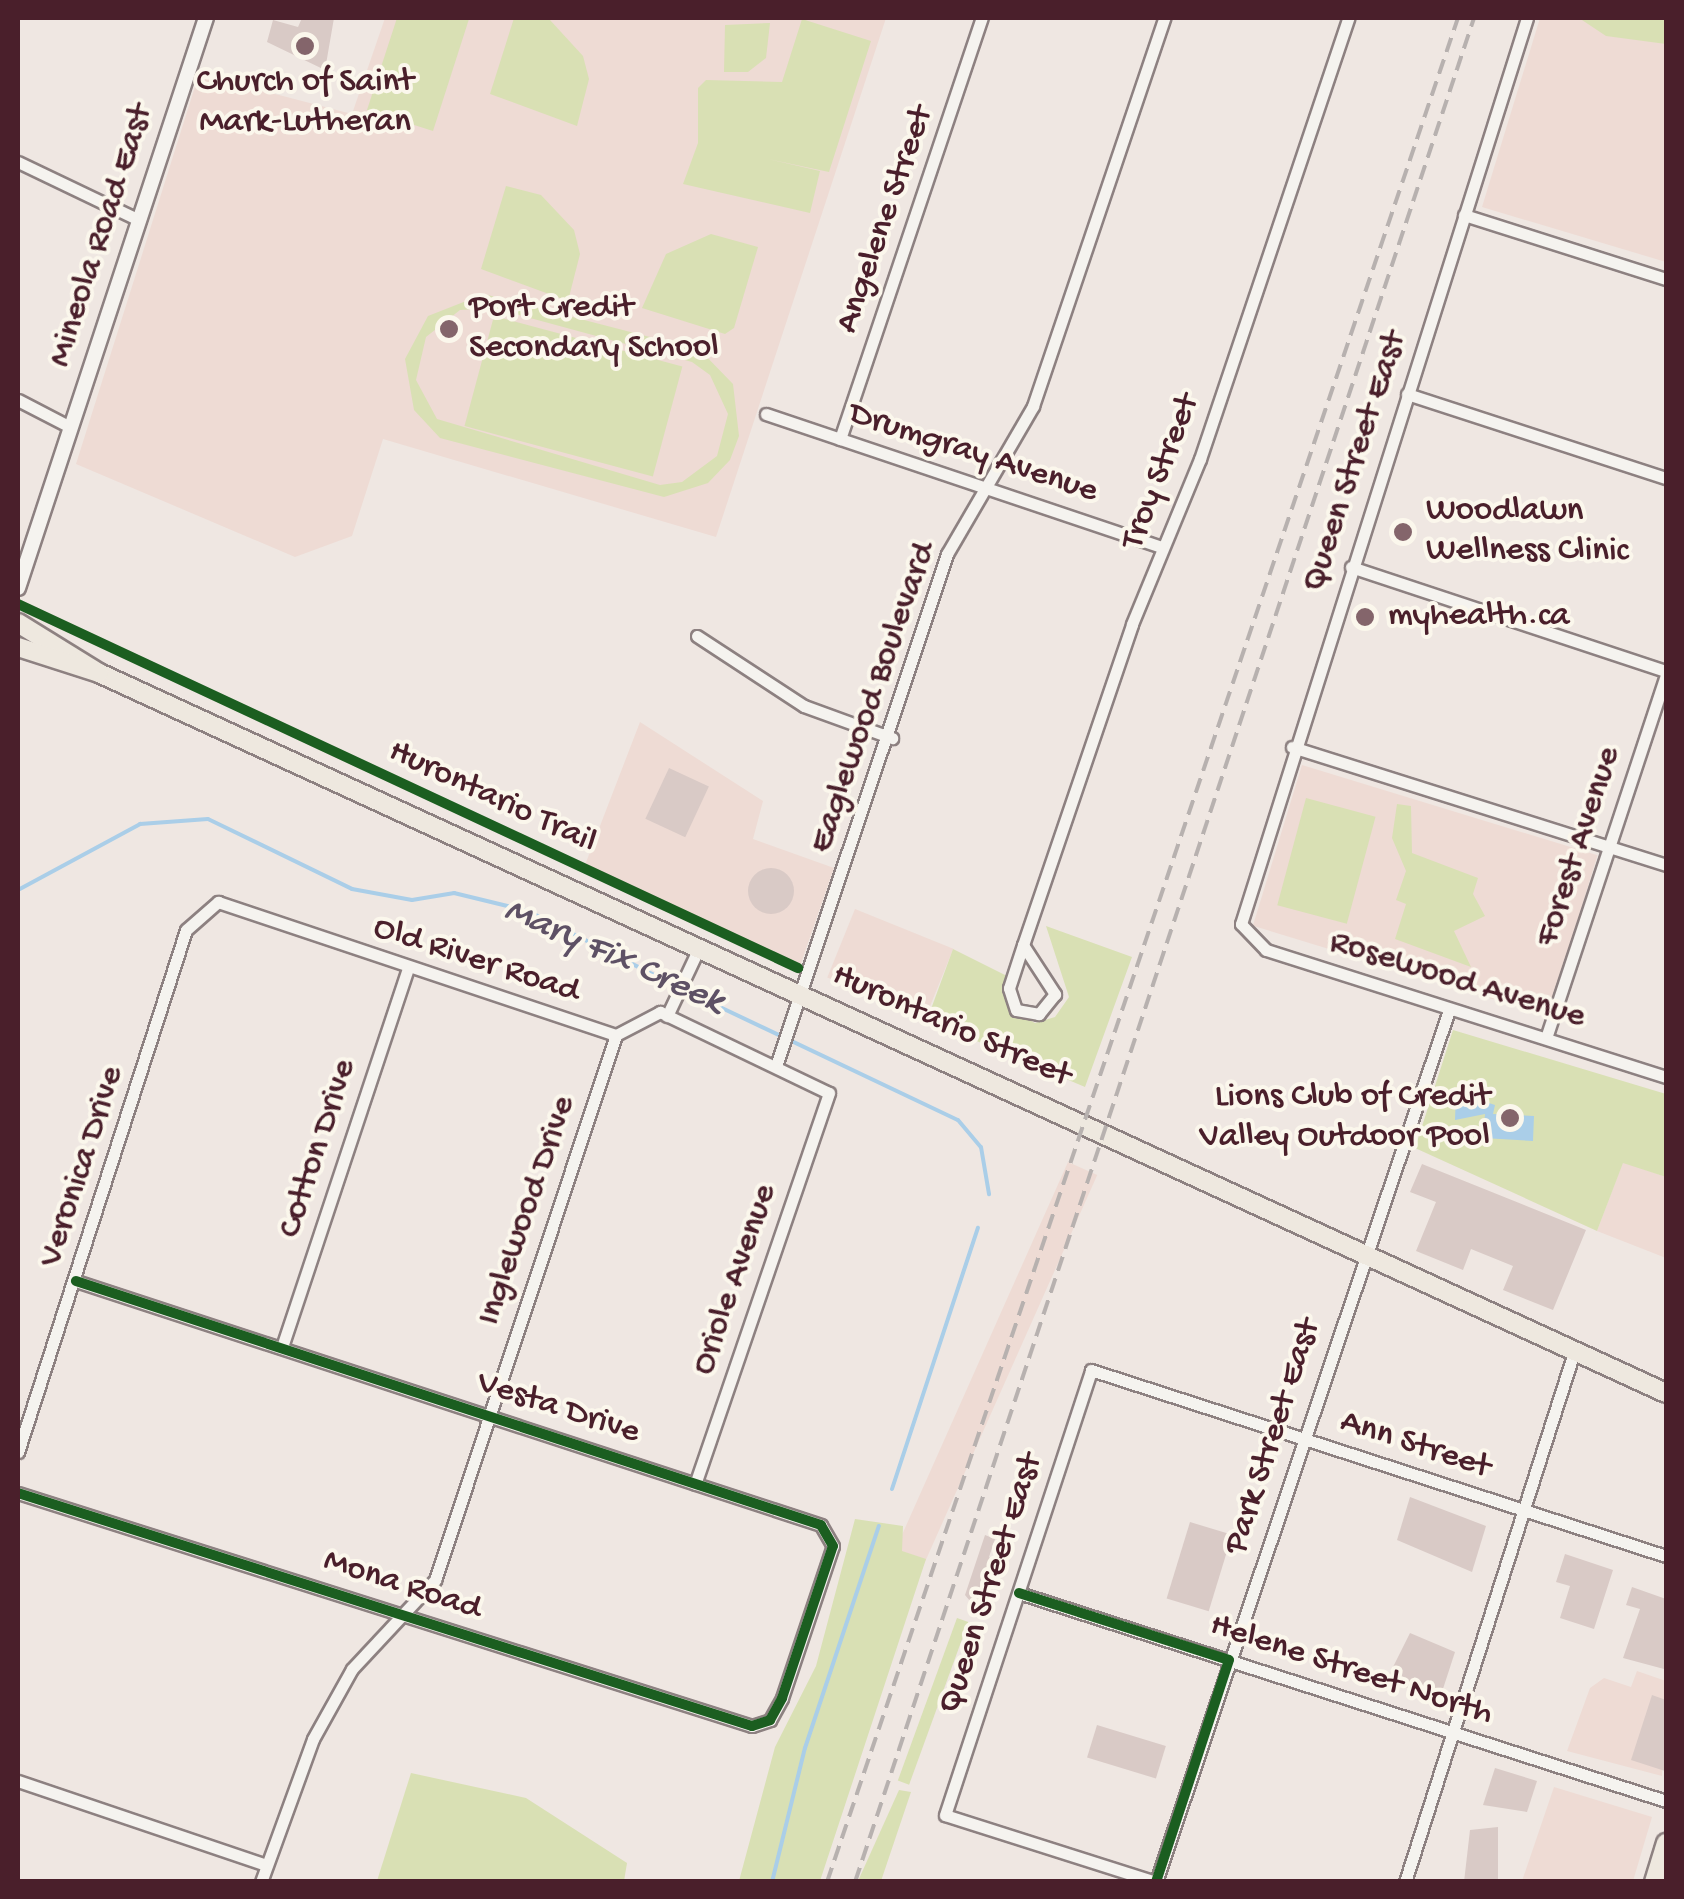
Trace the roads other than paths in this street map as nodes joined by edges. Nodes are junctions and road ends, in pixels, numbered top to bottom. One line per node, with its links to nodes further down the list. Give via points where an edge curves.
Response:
1 (206, 18): 8 (street, Mineola Road East)
2 (982, 18): 14 (street, Angelene Street)
3 (1164, 18): 16 (street, Eaglewood Boulevard, via 1033,406)
4 (1348, 18): 17 (street, Troy Street)
5 (1527, 18): 7 (street, Queen Street East)
6 (18, 162): 8 (street)
7 (1464, 215): 9 (street); 10 (street, Queen Street East)
8 (139, 220): 13 (street, Mineola Road East)
9 (1666, 280)
10 (1407, 394): 15 (street); 18 (street, Queen Street East)
11 (18, 400): 13 (street)
12 (766, 414): 14 (street, Drumgray Avenue)
13 (70, 427): 19 (street, Mineola Road East)
14 (840, 439): 16 (street, Drumgray Avenue)
15 (1666, 478)
16 (988, 490): 17 (street, Drumgray Avenue); 25 (street, Eaglewood Boulevard, via 947,554)
17 (1162, 548): 31 (street, Troy Street)
18 (1351, 567): 24 (street); 26 (street, Queen Street East)
19 (18, 588)
20 (18, 623): 23 (main road, Hurontario Street)
21 (698, 636): 25 (street, via 804,706)
22 (18, 647): 23 (main road, Hurontario Street)
23 (99, 673): 32 (main road, Hurontario Street)
24 (1666, 673): 27 (street, Forest Avenue)
25 (892, 738): 34 (street, Eaglewood Boulevard)
26 (1292, 747): 27 (street); 30 (street, Queen Street East)
27 (1608, 847): 28 (street); 38 (street, Forest Avenue)
28 (1666, 866)
29 (207, 904): 33 (street, Old River Road); 42 (street, Veronica Drive, via 186,930)
30 (1241, 924): 35 (street, Rosewood Avenue, via 1266,950)
31 (1023, 945): 31 (street, Troy Street, via 1010,1000 1039,1014 1055,994)
32 (699, 948): 34 (main road, Hurontario Street); 36 (street)
33 (408, 969): 37 (street, Old River Road); 43 (street, Cotton Drive)
34 (806, 997): 39 (street, Eaglewood Boulevard); 41 (main road, Hurontario Street)
35 (1449, 1010): 38 (street, Rosewood Avenue); 41 (street, Park Street East)
36 (667, 1016): 37 (street, Old River Road); 39 (street)
37 (616, 1035): 47 (street, Inglewood Drive)
38 (1546, 1038): 40 (street, Rosewood Avenue)
39 (776, 1066): 50 (street, Oriole Avenue, via 828,1094)
40 (1666, 1077)
41 (1363, 1257): 44 (main road, Hurontario Street); 48 (street, Park Street East)
42 (76, 1281): 43 (street, Vesta Drive); 49 (street, Veronica Drive)
43 (282, 1346): 47 (street, Vesta Drive)
44 (1574, 1352): 46 (main road, Hurontario Street); 52 (street)
45 (1090, 1370): 48 (street, Ann Street); 54 (street, Queen Street East)
46 (1666, 1393)
47 (489, 1415): 50 (street, Vesta Drive); 55 (street, Inglewood Drive, via 435,1580)
48 (1302, 1438): 52 (street, Ann Street); 56 (street, Park Street East)
49 (18, 1452)
50 (695, 1484): 57 (street, Vesta Drive, via 832,1534)
51 (18, 1493): 55 (street, Mona Road)
52 (1527, 1511): 53 (street, Ann Street); 58 (street)
53 (1666, 1556)
54 (1018, 1594): 56 (street, Helene Street North); 64 (street, Queen Street East, via 945,1814)
55 (404, 1616): 57 (street, Mona Road, via 752,1726); 62 (street, Inglewood Drive, via 352,1669 313,1740)
56 (1229, 1660): 58 (street, Helene Street North); 64 (street, Park Street East)
57 (770, 1720)
58 (1453, 1732): 60 (street, Helene Street North); 65 (street)
59 (18, 1781): 62 (street)
60 (1666, 1801)
61 (1666, 1843): 66 (main road)
62 (266, 1865): 63 (street, Inglewood Drive)
63 (261, 1882)
64 (1156, 1882)
65 (1405, 1882)
66 (1654, 1882)

